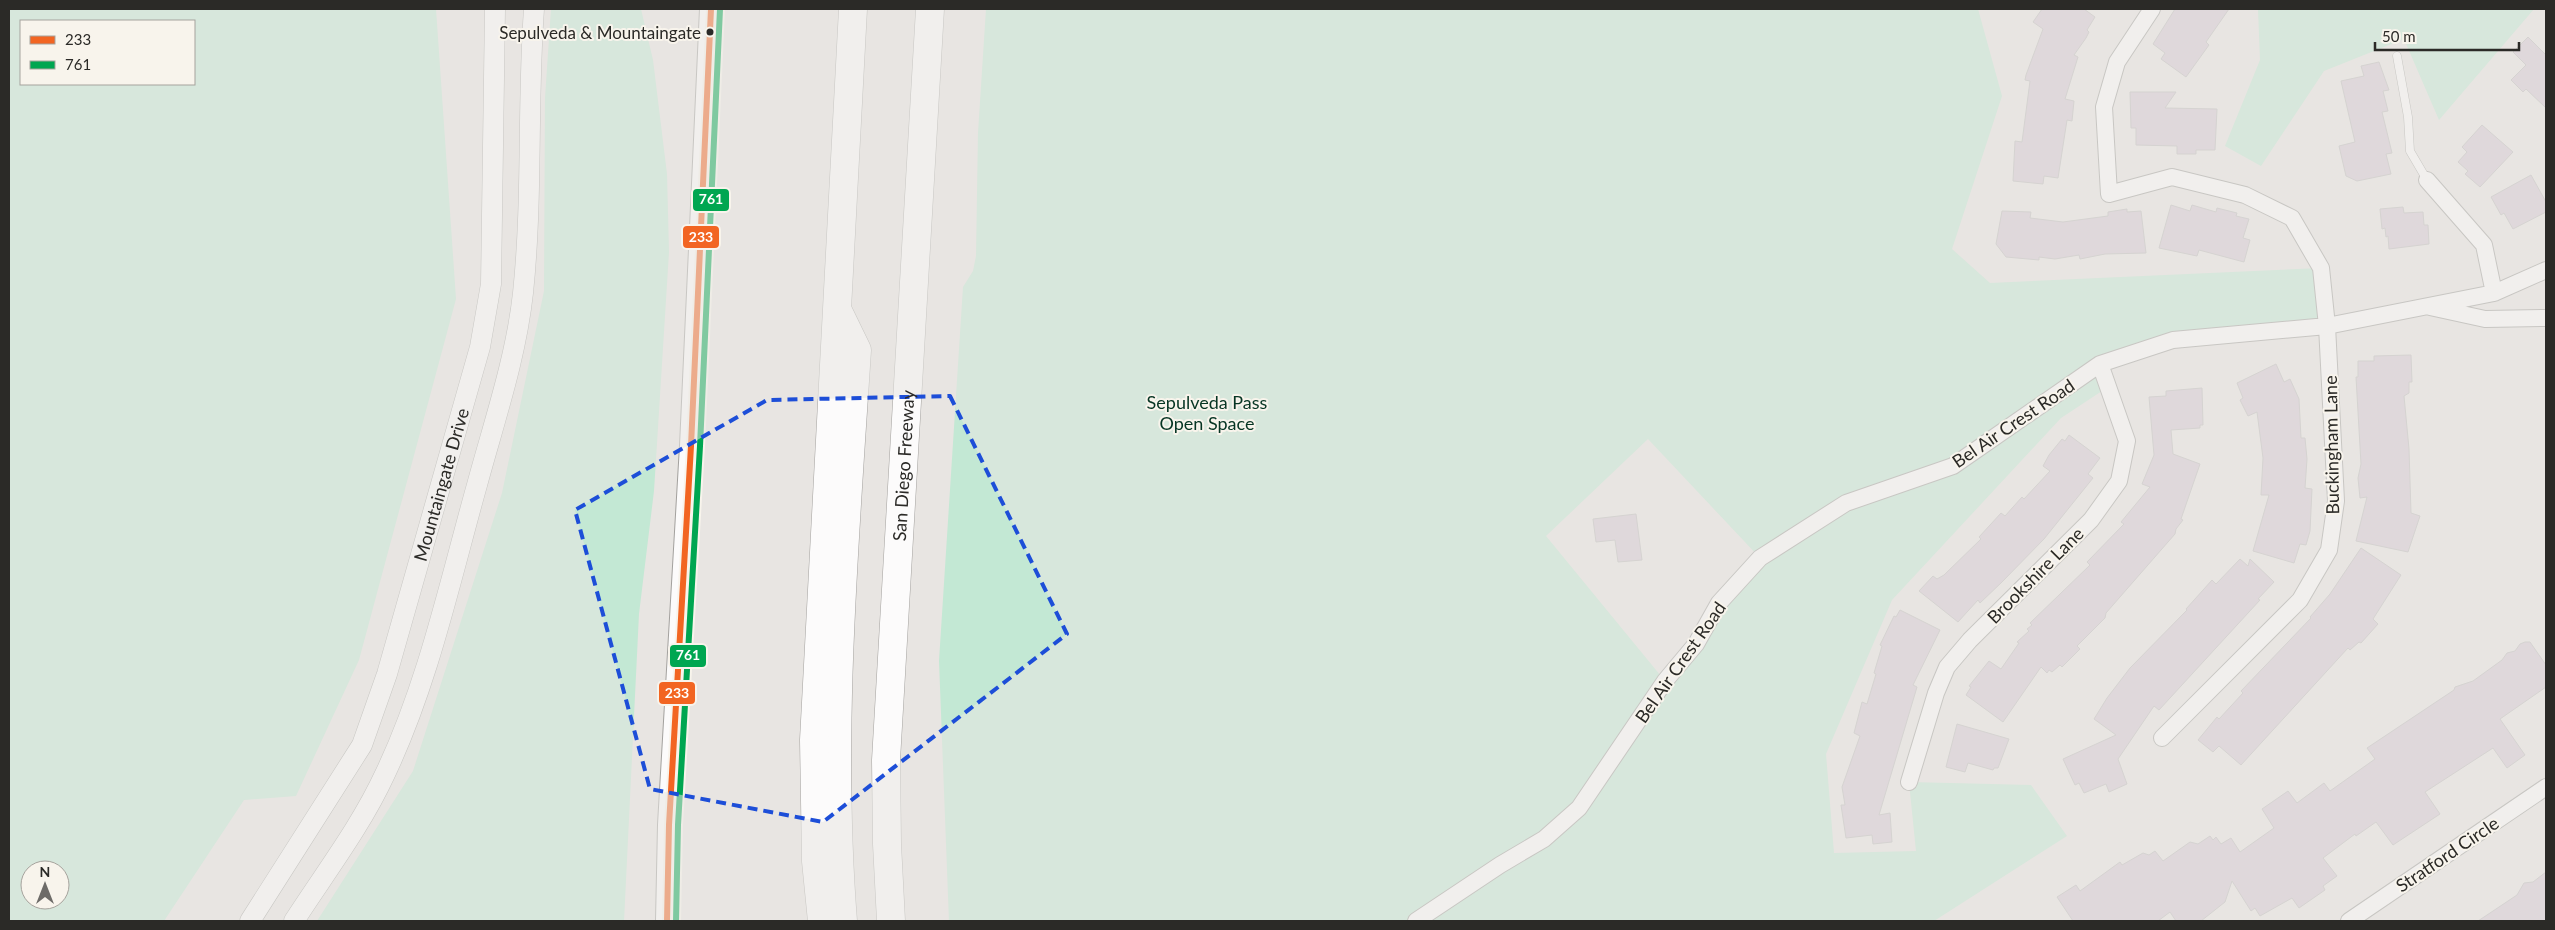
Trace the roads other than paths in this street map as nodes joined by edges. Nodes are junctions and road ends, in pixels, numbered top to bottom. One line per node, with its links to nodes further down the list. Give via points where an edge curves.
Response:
1 (495, 9): 19 (street, Mountaingate Drive, via 491,284 480,348 387,674 362,745)
2 (534, 9): 20 (street, Mountaingate Drive, via 528,228 515,349 410,716 385,775 356,827)
3 (711, 9): 21 (main road, via 669,824)
4 (853, 9): 12 (highway)
5 (930, 9): 24 (highway, San Diego Freeway, via 886,760)
6 (2152, 9): 14 (street, Buckingham Lane, via 2117,62 2104,107 2109,194 2172,177 2244,195 2292,218 2321,268)
7 (2397, 56): 8 (lane, via 2408,117 2410,151)
8 (2426, 180): 10 (street, via 2484,245)
9 (2546, 270): 10 (street, Bel Air Crest Road)
10 (2494, 293): 11 (street, Bel Air Crest Road)
11 (2425, 306): 13 (street, Bel Air Crest Road, via 2485,319); 14 (street, Bel Air Crest Road)
12 (838, 312): 22 (highway, via 814,740 816,852); 23 (highway, via 857,350 837,746 838,856)
13 (2546, 318)
14 (2327, 326): 15 (street, Bel Air Crest Road, via 2173,340); 16 (street, Buckingham Lane, via 2336,501 2329,550 2300,600)
15 (2100, 364): 17 (street, Brookshire Lane, via 2127,441 2119,481 2091,520 1947,667 1936,693); 25 (street, Bel Air Crest Road, via 1953,466 1846,503 1760,558 1719,603 1696,644 1665,681 1579,808 1544,838)
16 (2162, 738)
17 (1910, 782)
18 (2546, 787): 26 (street, Stratford Circle)
19 (250, 921)
20 (294, 921)
21 (667, 921)
22 (822, 921)
23 (843, 921)
24 (891, 921)
25 (1416, 921)
26 (2349, 921)

